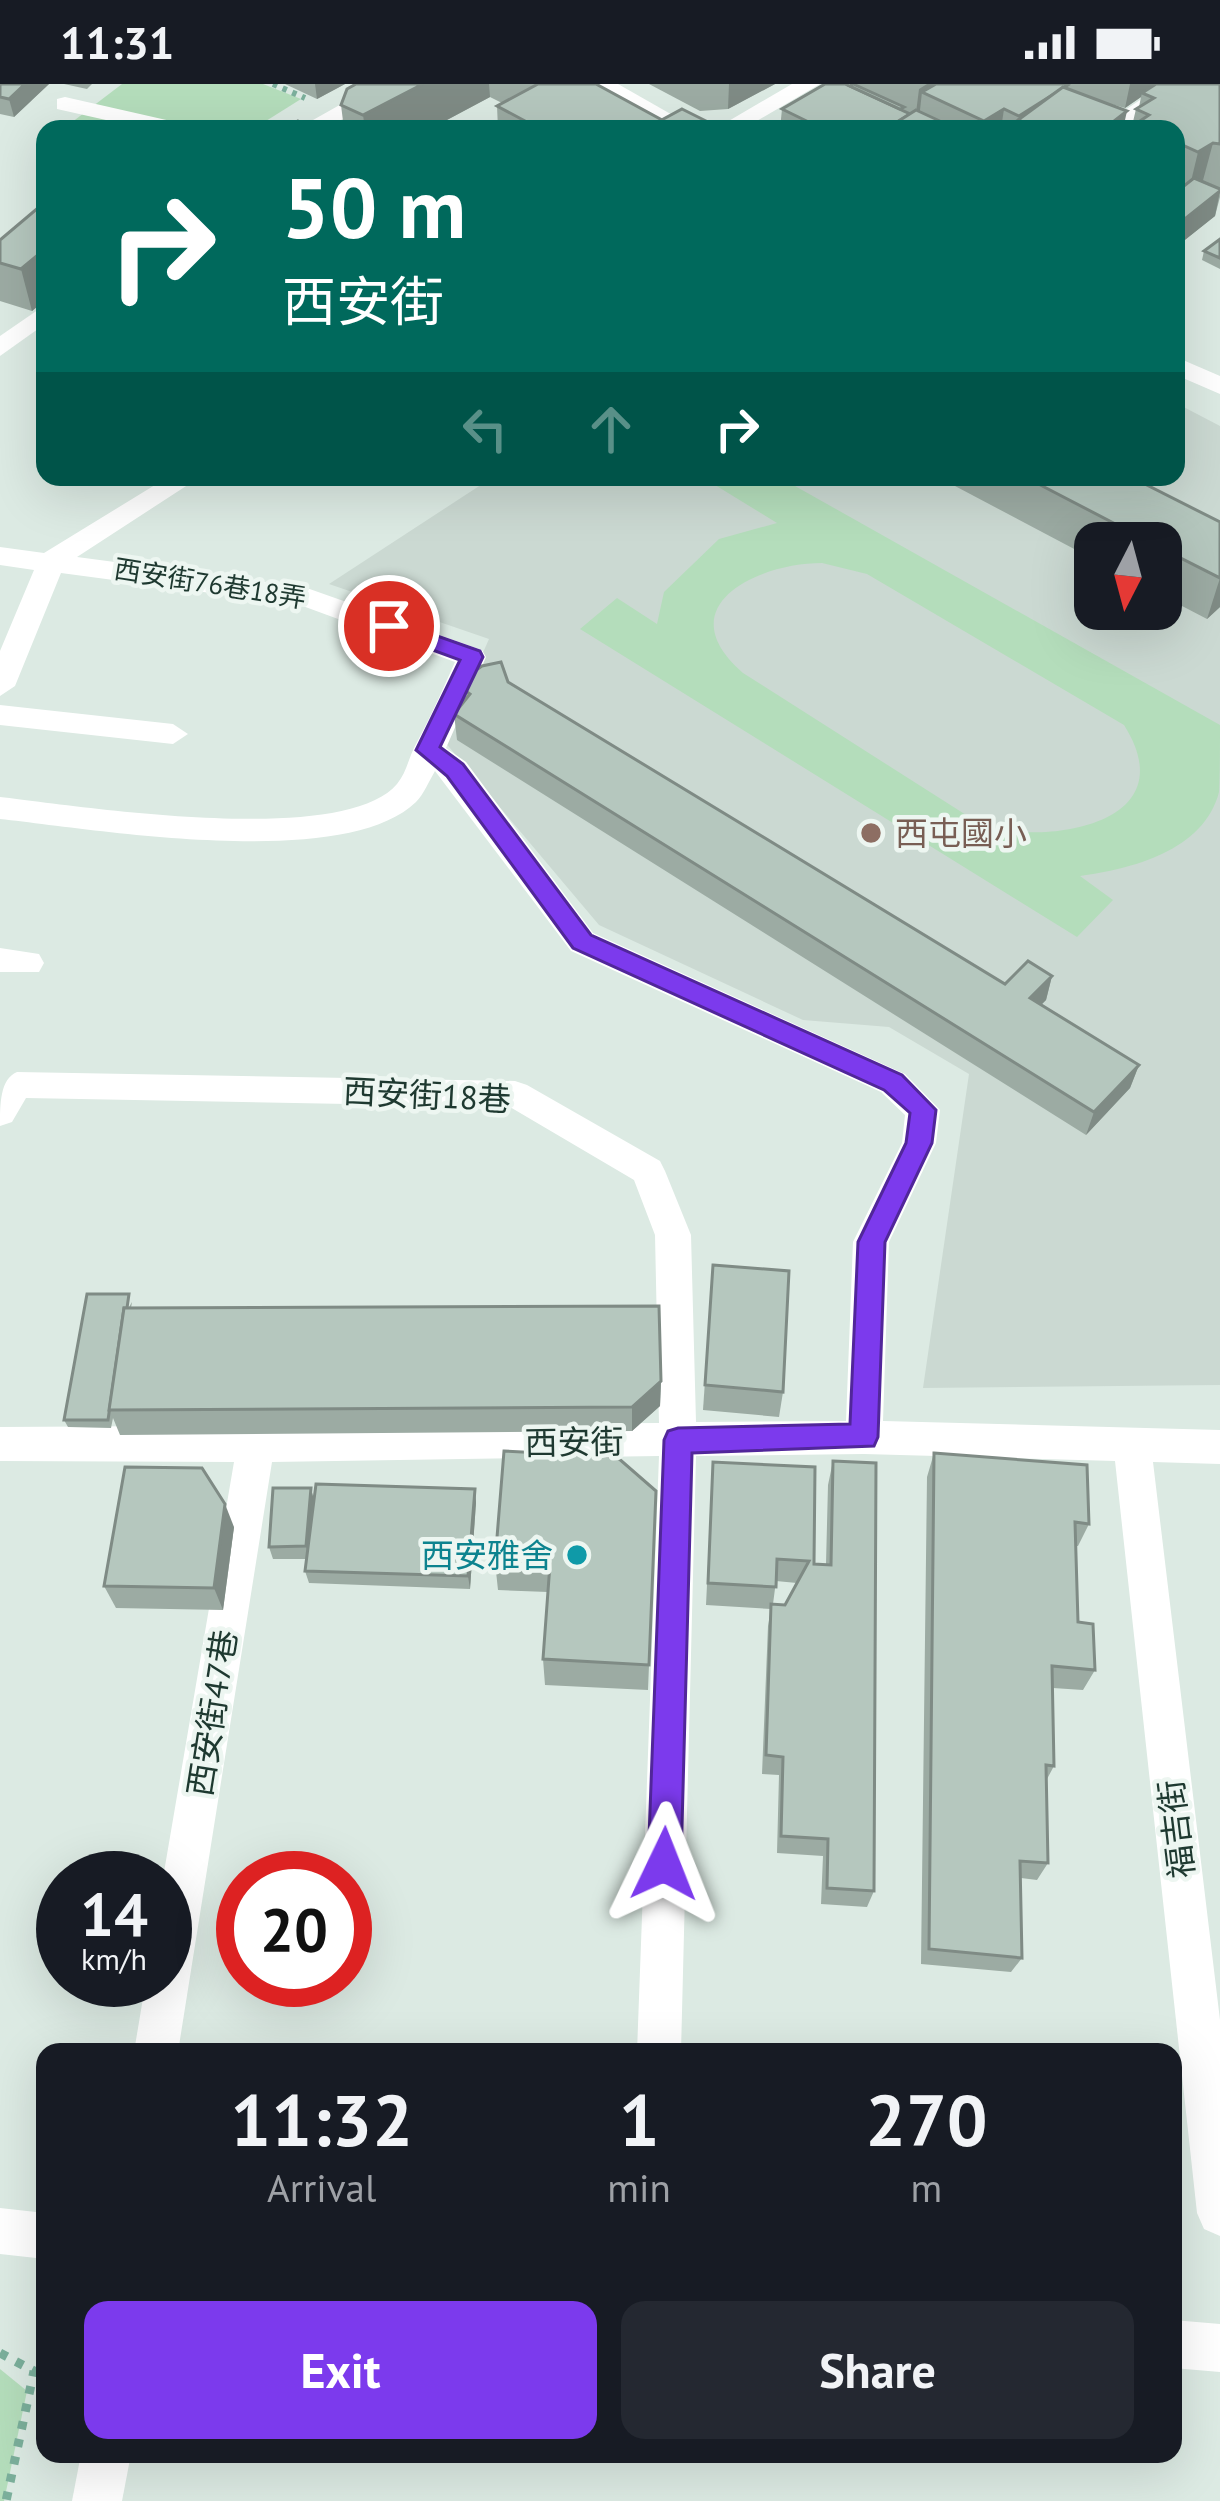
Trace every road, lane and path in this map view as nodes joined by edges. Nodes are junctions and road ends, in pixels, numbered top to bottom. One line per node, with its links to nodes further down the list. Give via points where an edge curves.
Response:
1 (109, 84): 9 (street)
2 (273, 84): 8 (path)
3 (394, 84): 11 (street)
4 (601, 84): 12 (street)
5 (809, 84): 13 (street)
6 (1025, 84): 14 (street)
7 (1179, 84): 15 (street)
8 (314, 102)
9 (68, 112): 10 (street)
10 (119, 120)
11 (325, 120)
12 (669, 120)
13 (743, 120)
14 (1114, 120)
15 (1125, 120)
16 (36, 314): 17 (street)
17 (0, 319)
18 (36, 320): 19 (street)
19 (0, 348)
20 (1185, 369): 21 (street)
21 (1220, 386)
22 (172, 486): 24 (street)
23 (0, 556): 24 (street)
24 (52, 560): 25 (street); 28 (street, 西安街76巷18弄, via 304,596 472,657)
25 (0, 686)
26 (0, 715): 27 (street)
27 (173, 734)
28 (427, 750): 29 (street, via 409,793 390,807 297,829); 31 (street, via 455,770 582,942 893,1082 923,1110 919,1143 871,1242)
29 (0, 808)
30 (0, 1112): 32 (street, 西安街18巷, via 17,1084 515,1094 648,1171 673,1234)
31 (864, 1437): 32 (street, 西安街); 35 (street, 西安街)
32 (678, 1440): 34 (street, 西安街); 38 (street)
33 (0, 1444): 34 (street, 西安街)
34 (256, 1445): 37 (street, 西安街47巷)
35 (1132, 1445): 36 (street, 西安街); 39 (street, 福吉街)
36 (1220, 1447)
37 (157, 2043)
38 (659, 2043)
39 (1220, 2213)
40 (0, 2231): 41 (street)
41 (36, 2235)
42 (1182, 2345): 43 (street)
43 (1220, 2348)
44 (0, 2353): 46 (path, via 34,2371)
45 (104, 2463): 47 (street)
46 (6, 2501)
47 (97, 2501)

